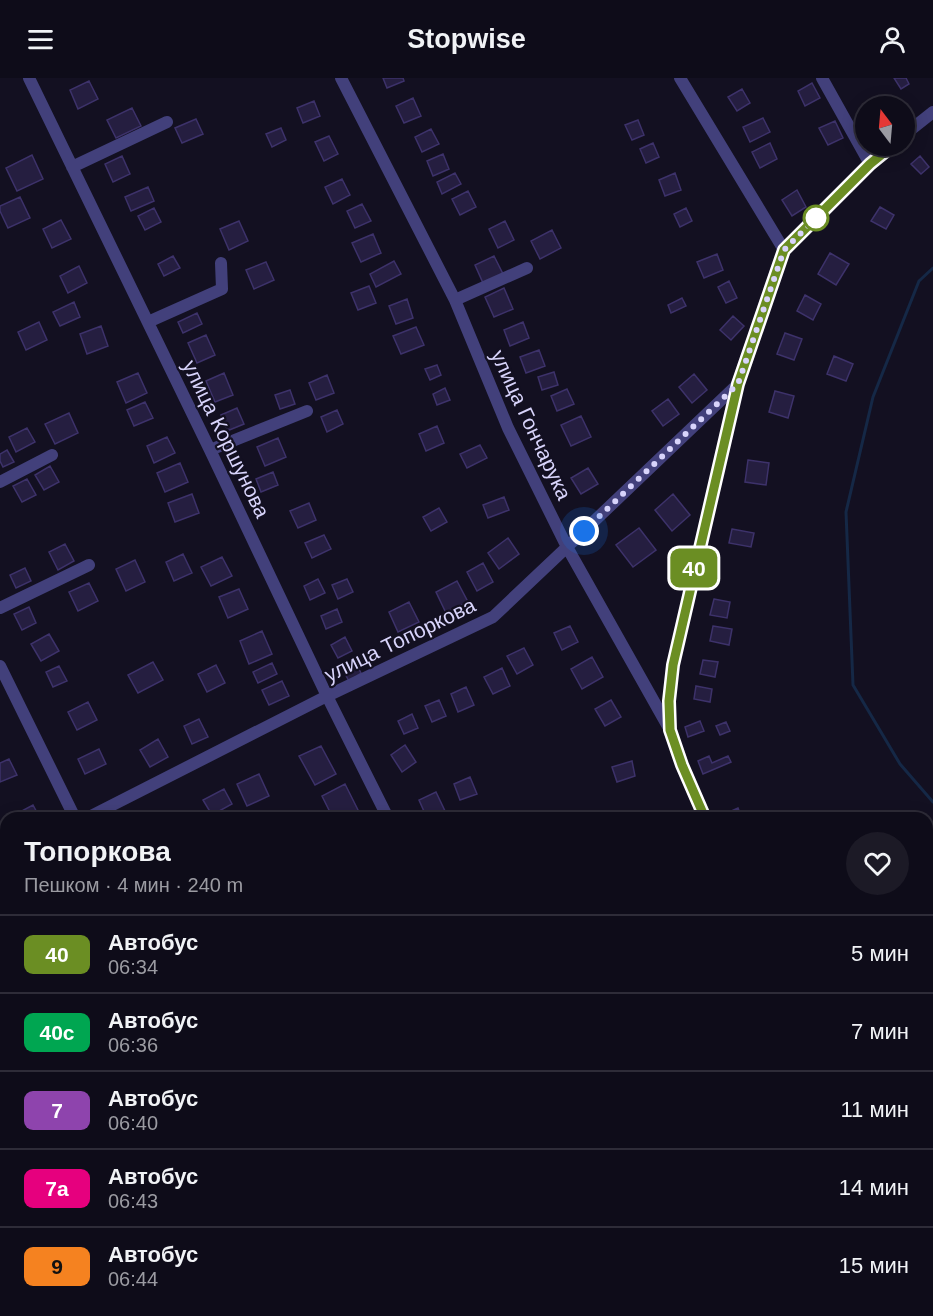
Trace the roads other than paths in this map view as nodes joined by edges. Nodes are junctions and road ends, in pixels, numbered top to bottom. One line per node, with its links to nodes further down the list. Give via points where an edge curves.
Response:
1 (29, 78): 10 (street, улица Коршунова)
2 (341, 78): 14 (street, улица Гончарука)
3 (680, 78): 11 (street)
4 (822, 78): 9 (street)
5 (933, 112): 7 (street)
6 (167, 122): 10 (street)
7 (915, 126)
8 (880, 156): 9 (street, улица Топоркова)
9 (870, 164): 11 (street, улица Топоркова)
10 (72, 167): 15 (street, улица Коршунова)
11 (784, 250): 16 (street, улица Топоркова)
12 (221, 263): 15 (street, via 222,289)
13 (527, 268): 14 (street)
14 (455, 300): 21 (street, улица Гончарука, via 508,428)
15 (148, 322): 18 (street, улица Коршунова)
16 (738, 384): 21 (street, улица Топоркова); 26 (street, улица Топоркова, via 673,665)
17 (307, 411): 18 (street)
18 (210, 450): 25 (street, улица Коршунова)
19 (52, 454): 20 (street)
20 (0, 482)
21 (567, 548): 25 (street, улица Топоркова, via 493,617); 26 (street, улица Гончарука)
22 (89, 565): 23 (street)
23 (0, 608)
24 (0, 666): 27 (street)
25 (327, 696): 28 (street, улица Топоркова); 29 (street, улица Коршунова)
26 (670, 730): 30 (street, улица Гончарука)
27 (72, 812)
28 (99, 812)
29 (385, 812)
30 (702, 812)

